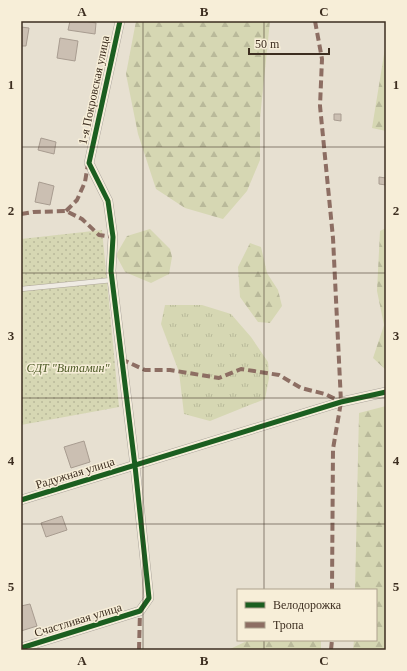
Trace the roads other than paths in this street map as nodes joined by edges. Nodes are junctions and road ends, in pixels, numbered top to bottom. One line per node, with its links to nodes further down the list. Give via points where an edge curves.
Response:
1 (120, 21): 2 (street, 1-я Покровская улица, via 88,163 108,201 113,237)
2 (112, 280): 3 (lane); 5 (street)
3 (21, 289)
4 (386, 392): 5 (street, Радужная улица, via 341,402)
5 (135, 466): 6 (street, Радужная улица); 7 (street, Счастливая улица, via 149,598 140,611)
6 (21, 500)
7 (21, 648)

